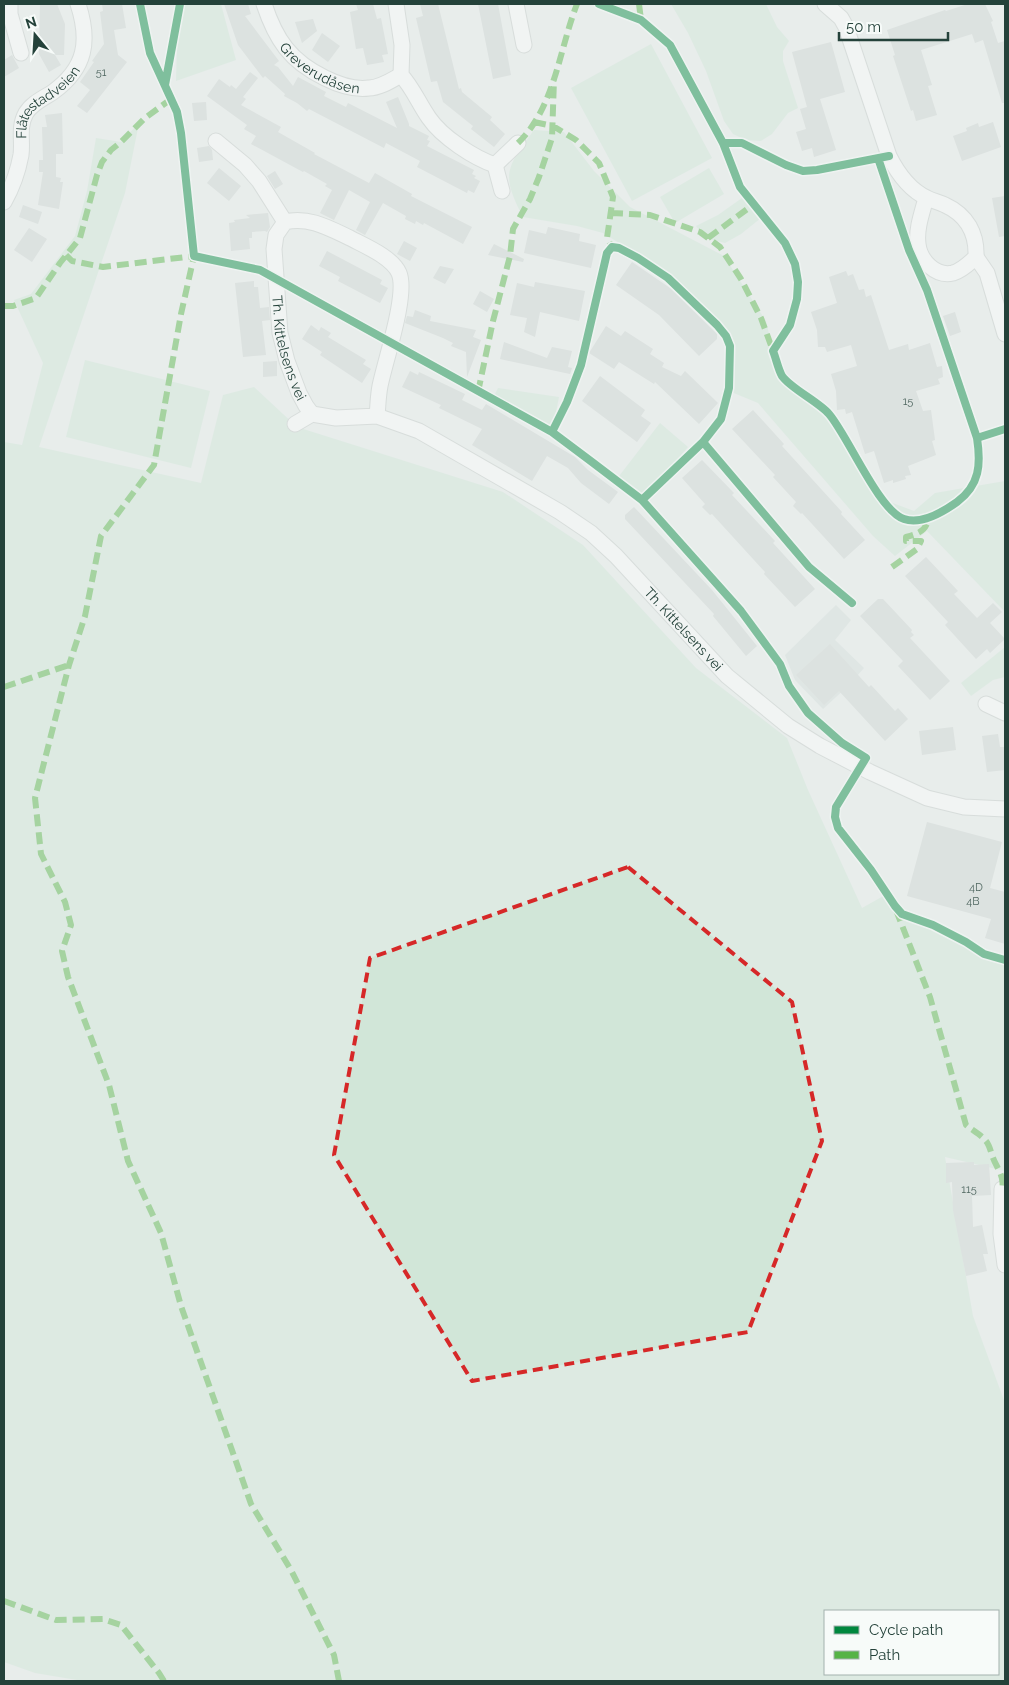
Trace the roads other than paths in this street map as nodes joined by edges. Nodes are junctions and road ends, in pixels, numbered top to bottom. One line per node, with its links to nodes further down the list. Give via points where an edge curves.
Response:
1 (78, 4): 15 (street, Flåtestadveien, via 85,36 81,60 66,81 27,112 21,130 21,153 15,178)
2 (264, 4): 9 (street, Greverudåsen, via 284,46 298,62 313,72 336,83 362,88 371,88)
3 (396, 4): 9 (street, via 402,44)
4 (516, 4): 7 (street)
5 (825, 4): 14 (street, via 846,27 889,156 897,171)
6 (8, 11): 8 (street)
7 (524, 45)
8 (21, 53)
9 (401, 76): 12 (street, via 443,134 472,155)
10 (216, 141): 16 (street, via 259,181)
11 (518, 143): 12 (street)
12 (496, 165): 13 (street)
13 (502, 191)
14 (926, 198): 17 (street, via 960,214 972,229 977,244); 17 (street, via 919,224 918,245 922,259 934,271 952,273)
15 (4, 202)
16 (285, 222): 19 (street, Th. Kittelsens vei, via 276,235 274,249 280,333 298,393); 20 (street, via 310,221 343,235 377,252 399,272 402,283 399,306 380,387)
17 (976, 257): 18 (street, via 987,273)
18 (1005, 334)
19 (312, 414): 20 (street, Th. Kittelsens vei, via 336,418); 21 (street, Th. Kittelsens vei)
20 (377, 416): 24 (street, Th. Kittelsens vei, via 419,431 591,533 727,676 788,726 870,772 927,798 964,807)
21 (295, 424)
22 (986, 704): 23 (street)
23 (1005, 713)
24 (1005, 809)
25 (1002, 1189): 26 (street, via 1001,1234)
26 (1005, 1265)

